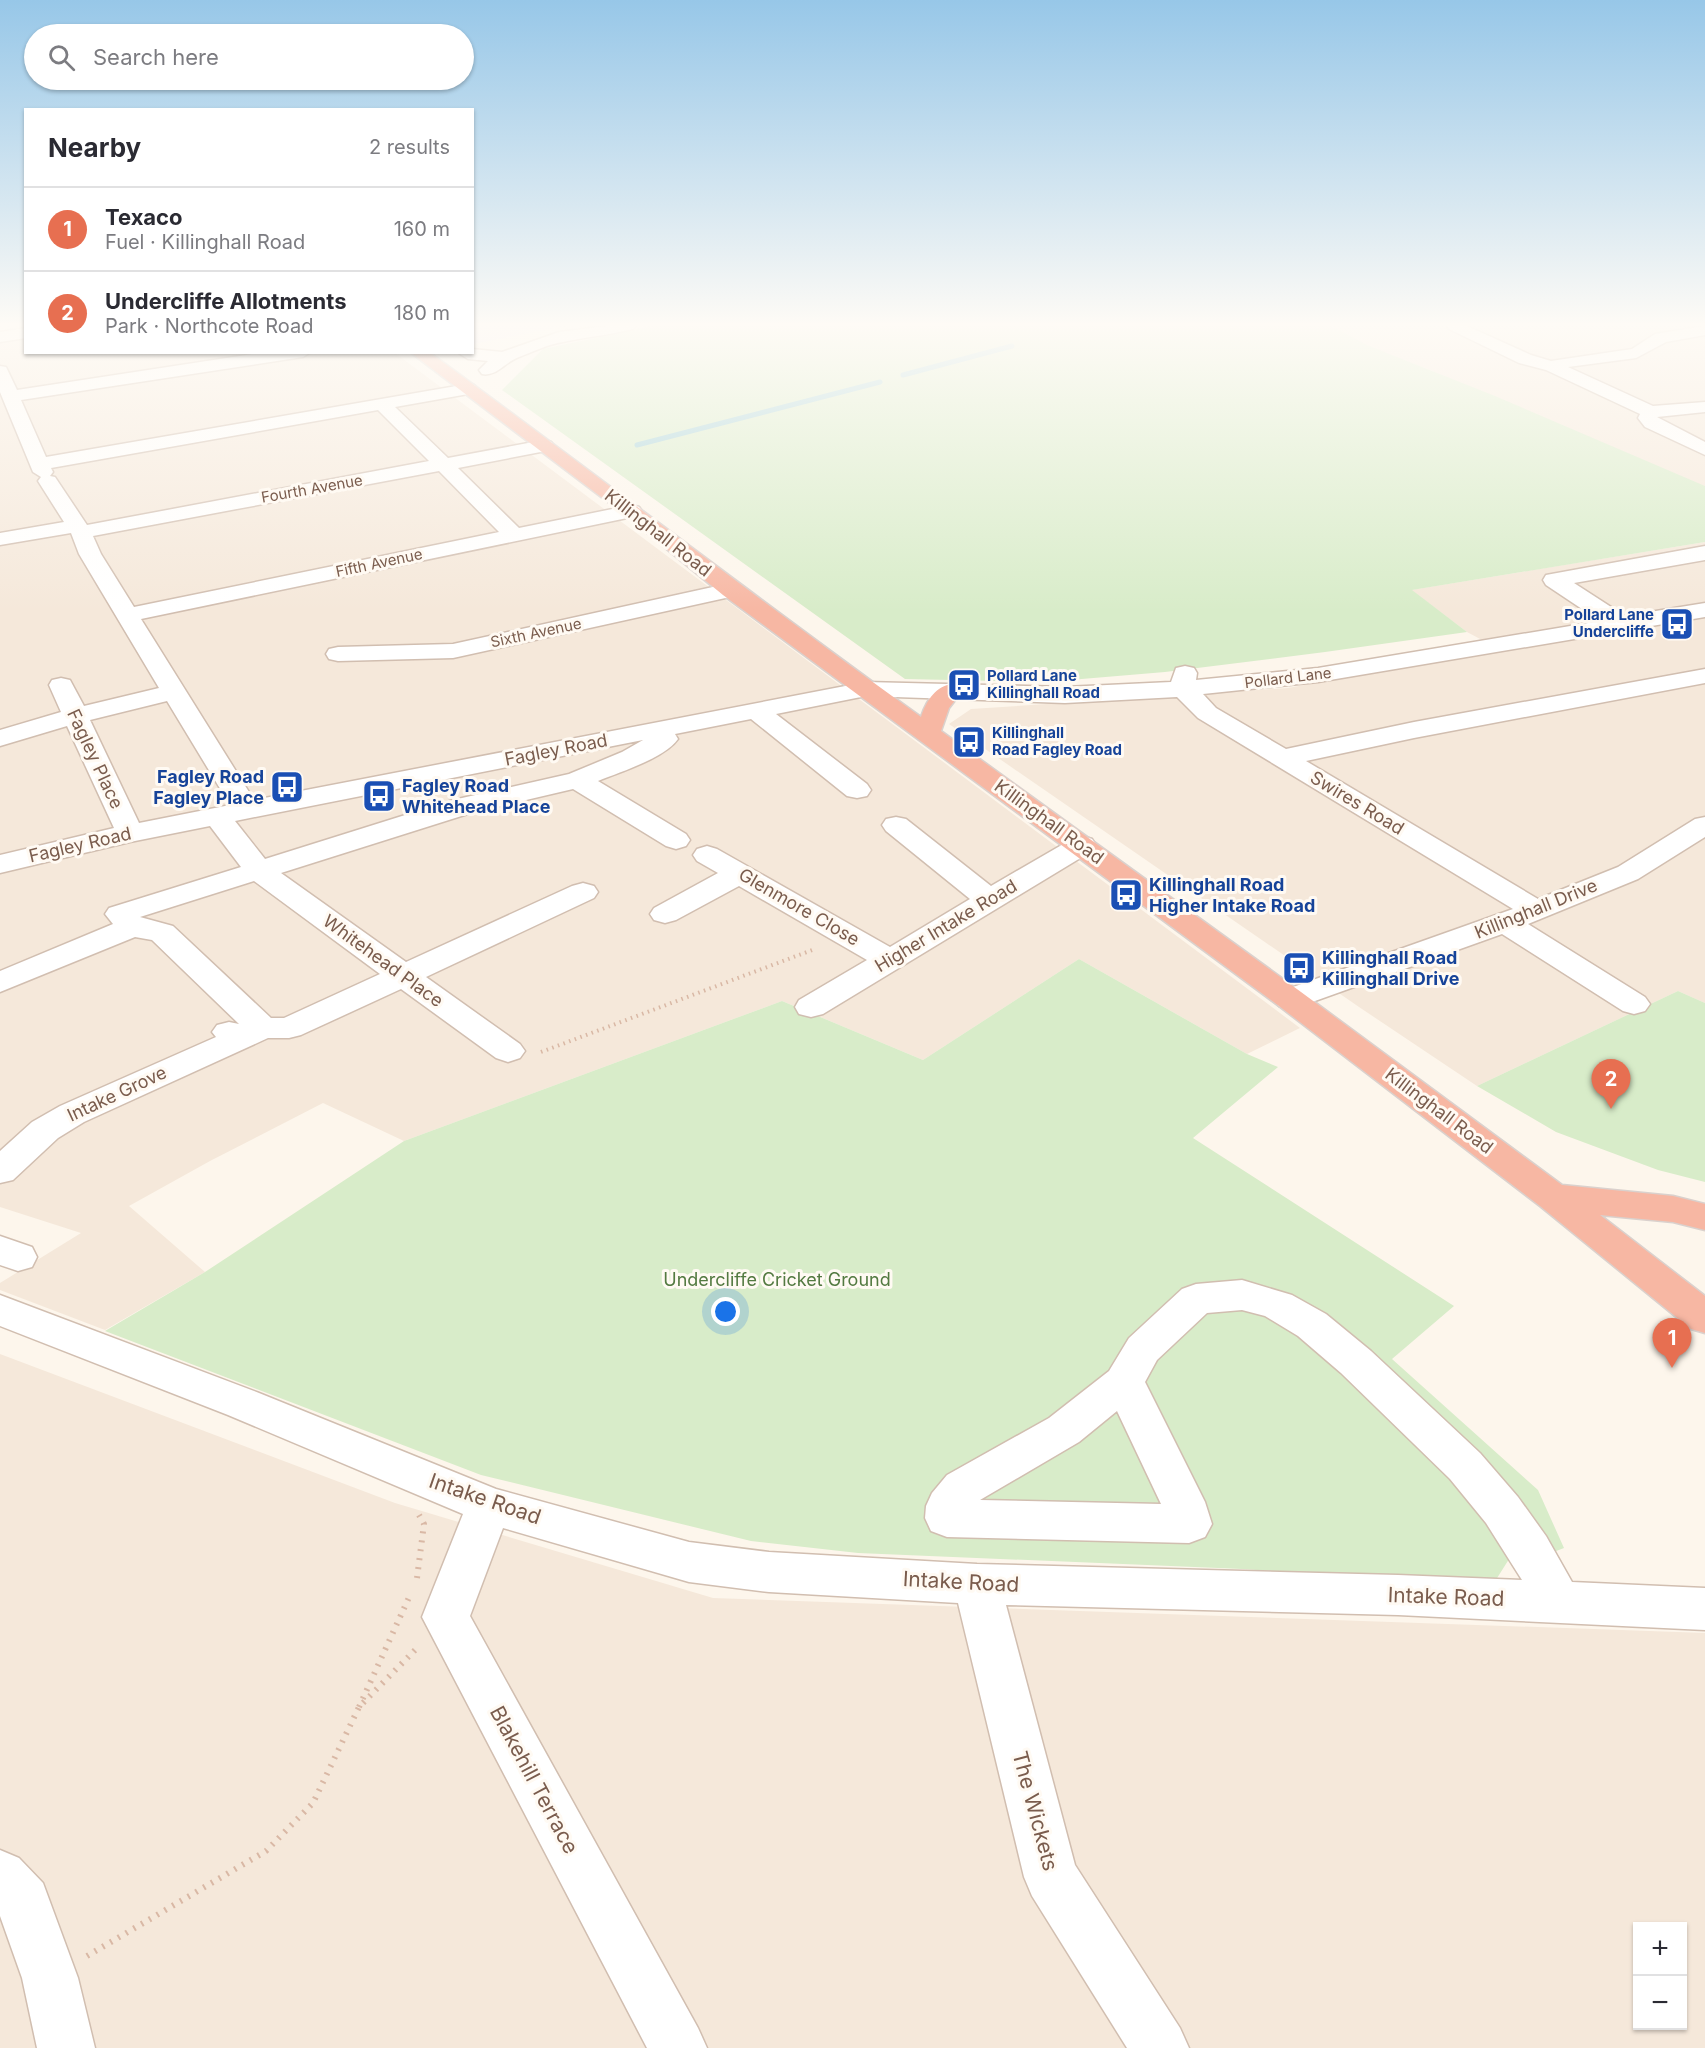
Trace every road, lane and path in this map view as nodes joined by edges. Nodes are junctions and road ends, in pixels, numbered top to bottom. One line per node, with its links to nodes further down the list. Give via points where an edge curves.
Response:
1 (23, 422): 9 (street)
2 (295, 422): 9 (street)
3 (400, 422): 8 (street)
4 (511, 422): 6 (highway, Killinghall Road)
5 (1651, 422): 7 (street)
6 (544, 446): 8 (street, Fourth Avenue); 10 (highway, Killinghall Road)
7 (1705, 449)
8 (443, 465): 11 (street, Fourth Avenue); 12 (street)
9 (44, 472): 11 (street)
10 (632, 511): 12 (street, Fifth Avenue); 15 (highway, Killinghall Road)
11 (79, 529): 13 (street, Fourth Avenue); 17 (street)
12 (514, 535): 17 (street, Fifth Avenue)
13 (0, 539)
14 (1705, 553): 18 (street, via 1554,580)
15 (730, 590): 19 (street, Sixth Avenue, via 453,651); 23 (highway, Killinghall Road)
16 (1702, 613): 18 (street, Pollard Lane)
17 (127, 615): 25 (street)
18 (1622, 624): 21 (street, Pollard Lane, via 1318,675)
19 (338, 654)
20 (1705, 676): 31 (street)
21 (1185, 677): 24 (street, Pollard Lane, via 1065,695); 31 (street, Swires Road, via 1207,712)
22 (61, 686): 27 (street, Fagley Place)
23 (866, 689): 24 (street, Pollard Lane); 26 (street, Fagley Road); 29 (highway, Killinghall Road)
24 (951, 690): 29 (highway, via 937,706)
25 (174, 692): 27 (street); 34 (street)
26 (756, 711): 28 (street, Fagley Road); 33 (street)
27 (75, 716): 30 (street); 38 (street, Fagley Place)
28 (692, 724): 32 (street, via 632,758); 34 (street, Fagley Road)
29 (927, 735): 40 (highway, Killinghall Road)
30 (0, 738)
31 (1282, 758): 47 (street, Swires Road)
32 (577, 780): 39 (street); 43 (street, via 463,806)
33 (857, 790)
34 (247, 810): 35 (street, Fagley Road)
35 (217, 816): 38 (street, Fagley Road); 43 (street, Whitehead Place)
36 (896, 825): 46 (street)
37 (1705, 825): 47 (street, Killinghall Drive, via 1628,873)
38 (130, 834): 42 (street, Fagley Road)
39 (676, 840)
40 (1082, 845): 46 (street, Higher Intake Road); 55 (highway, Killinghall Road)
41 (707, 855): 44 (street, Glenmore Close)
42 (0, 864)
43 (259, 872): 50 (street, via 120,914); 53 (street, Whitehead Place)
44 (740, 873): 48 (street); 51 (street, Glenmore Close)
45 (583, 892): 53 (street)
46 (990, 900): 52 (street, Higher Intake Road)
47 (1536, 910): 49 (street, Killinghall Drive)
48 (665, 914)
49 (1505, 923): 55 (street, Killinghall Drive); 56 (street)
50 (132, 927): 54 (street); 58 (street, via 162,933)
51 (849, 936): 52 (street, Glenmore Close); 59 (path, via 533,1055)
52 (890, 960): 57 (street, Higher Intake Road)
53 (401, 974): 58 (street, via 288,1028); 59 (street, Whitehead Place)
54 (0, 982)
55 (1290, 999): 61 (highway, Killinghall Road)
56 (1634, 1004)
57 (811, 1007)
58 (242, 1033): 60 (street, Intake Grove, via 72,1114 45,1130)
59 (508, 1051)
60 (0, 1171)
61 (1552, 1197): 62 (highway, via 1673,1209); 64 (highway, Killinghall Road)
62 (1705, 1217)
63 (0, 1310): 67 (street, Intake Road)
64 (1705, 1318)
65 (1124, 1382): 65 (street, via 1183,1502 1189,1524 948,1518 948,1506 963,1488 1064,1430); 69 (street, via 1143,1349 1196,1299 1242,1295 1278,1305 1312,1325 1356,1362 1465,1466 1530,1550)
66 (414, 1504): 72 (path, via 424,1524 418,1578)
67 (489, 1505): 68 (street, Intake Road, via 689,1562 769,1572); 71 (street)
68 (976, 1584): 69 (street, Intake Road); 77 (street, The Wickets, via 1051,1877)
69 (1558, 1602): 70 (street, Intake Road)
70 (1705, 1609)
71 (446, 1617): 72 (path); 76 (street, Blakehill Terrace)
72 (359, 1707): 74 (path, via 313,1803 266,1851)
73 (0, 1877): 74 (street, via 24,1902)
74 (50, 1978): 75 (street)
75 (66, 2048)
76 (678, 2048)
77 (1160, 2048)

